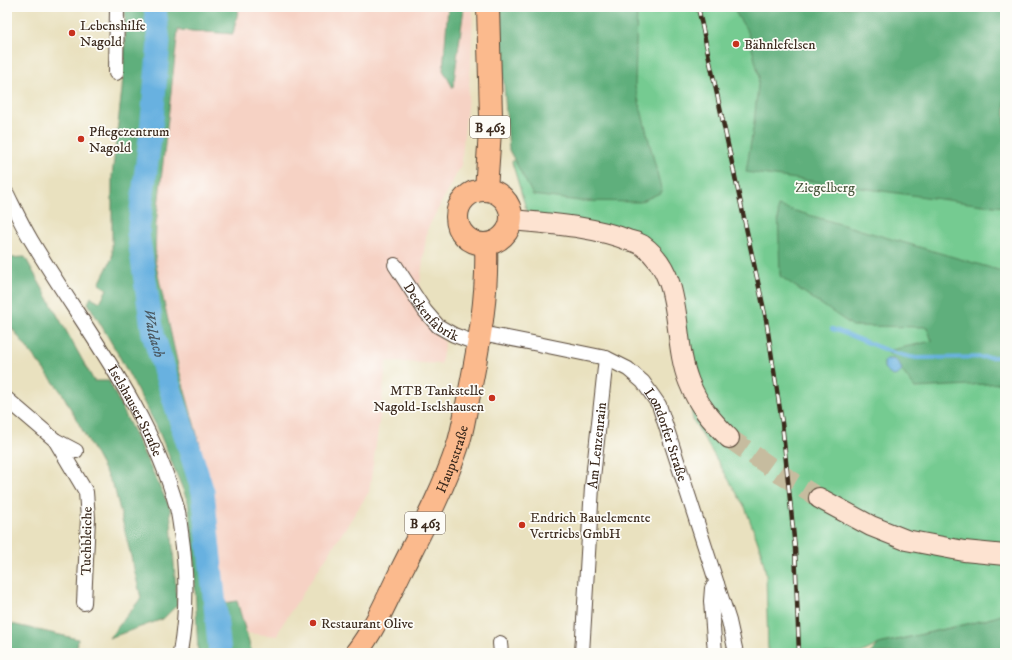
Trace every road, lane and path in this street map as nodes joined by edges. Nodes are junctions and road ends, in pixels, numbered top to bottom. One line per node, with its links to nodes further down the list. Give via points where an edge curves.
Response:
1 (117, 7): 3 (street)
2 (488, 7): 4 (main road, B 463, via 491,116)
3 (116, 73)
4 (486, 190): 6 (main road, via 502,196 508,203); 7 (main road, via 477,191 462,201 457,218 458,226 466,237 477,244)
5 (7, 194): 19 (street, Iselshauser Straße, via 30,239 115,370 143,420 165,473 177,509 186,580 184,634)
6 (512, 220): 7 (main road, via 506,234 500,240); 12 (street, via 586,229 620,237 642,245 663,265 673,292 688,381 709,418)
7 (486, 245): 9 (main road, Hauptstraße / B 463, via 487,264)
8 (395, 265): 9 (street, Deckenfabrik, via 438,326 454,335)
9 (480, 339): 10 (street, Londorfer Straße, via 538,344); 20 (main road, Hauptstraße / B 463, via 458,447 446,478 388,598)
10 (606, 358): 17 (street, Londorfer Straße, via 628,369 643,382 659,405); 21 (street, Am Lenzenrain, via 592,488)
11 (7, 400): 13 (street, Tuchbleiche)
12 (729, 438)
13 (55, 440): 14 (street, Tuchbleiche); 18 (street, Tuchbleiche, via 86,492 88,518)
14 (76, 451)
15 (819, 498): 16 (street, via 871,526 906,540 964,552)
16 (1005, 555)
17 (717, 584): 22 (street, via 712,588 711,602); 23 (street, Londorfer Straße)
18 (84, 603)
19 (180, 653)
20 (356, 653)
21 (582, 653)
22 (715, 653)
23 (736, 653)

